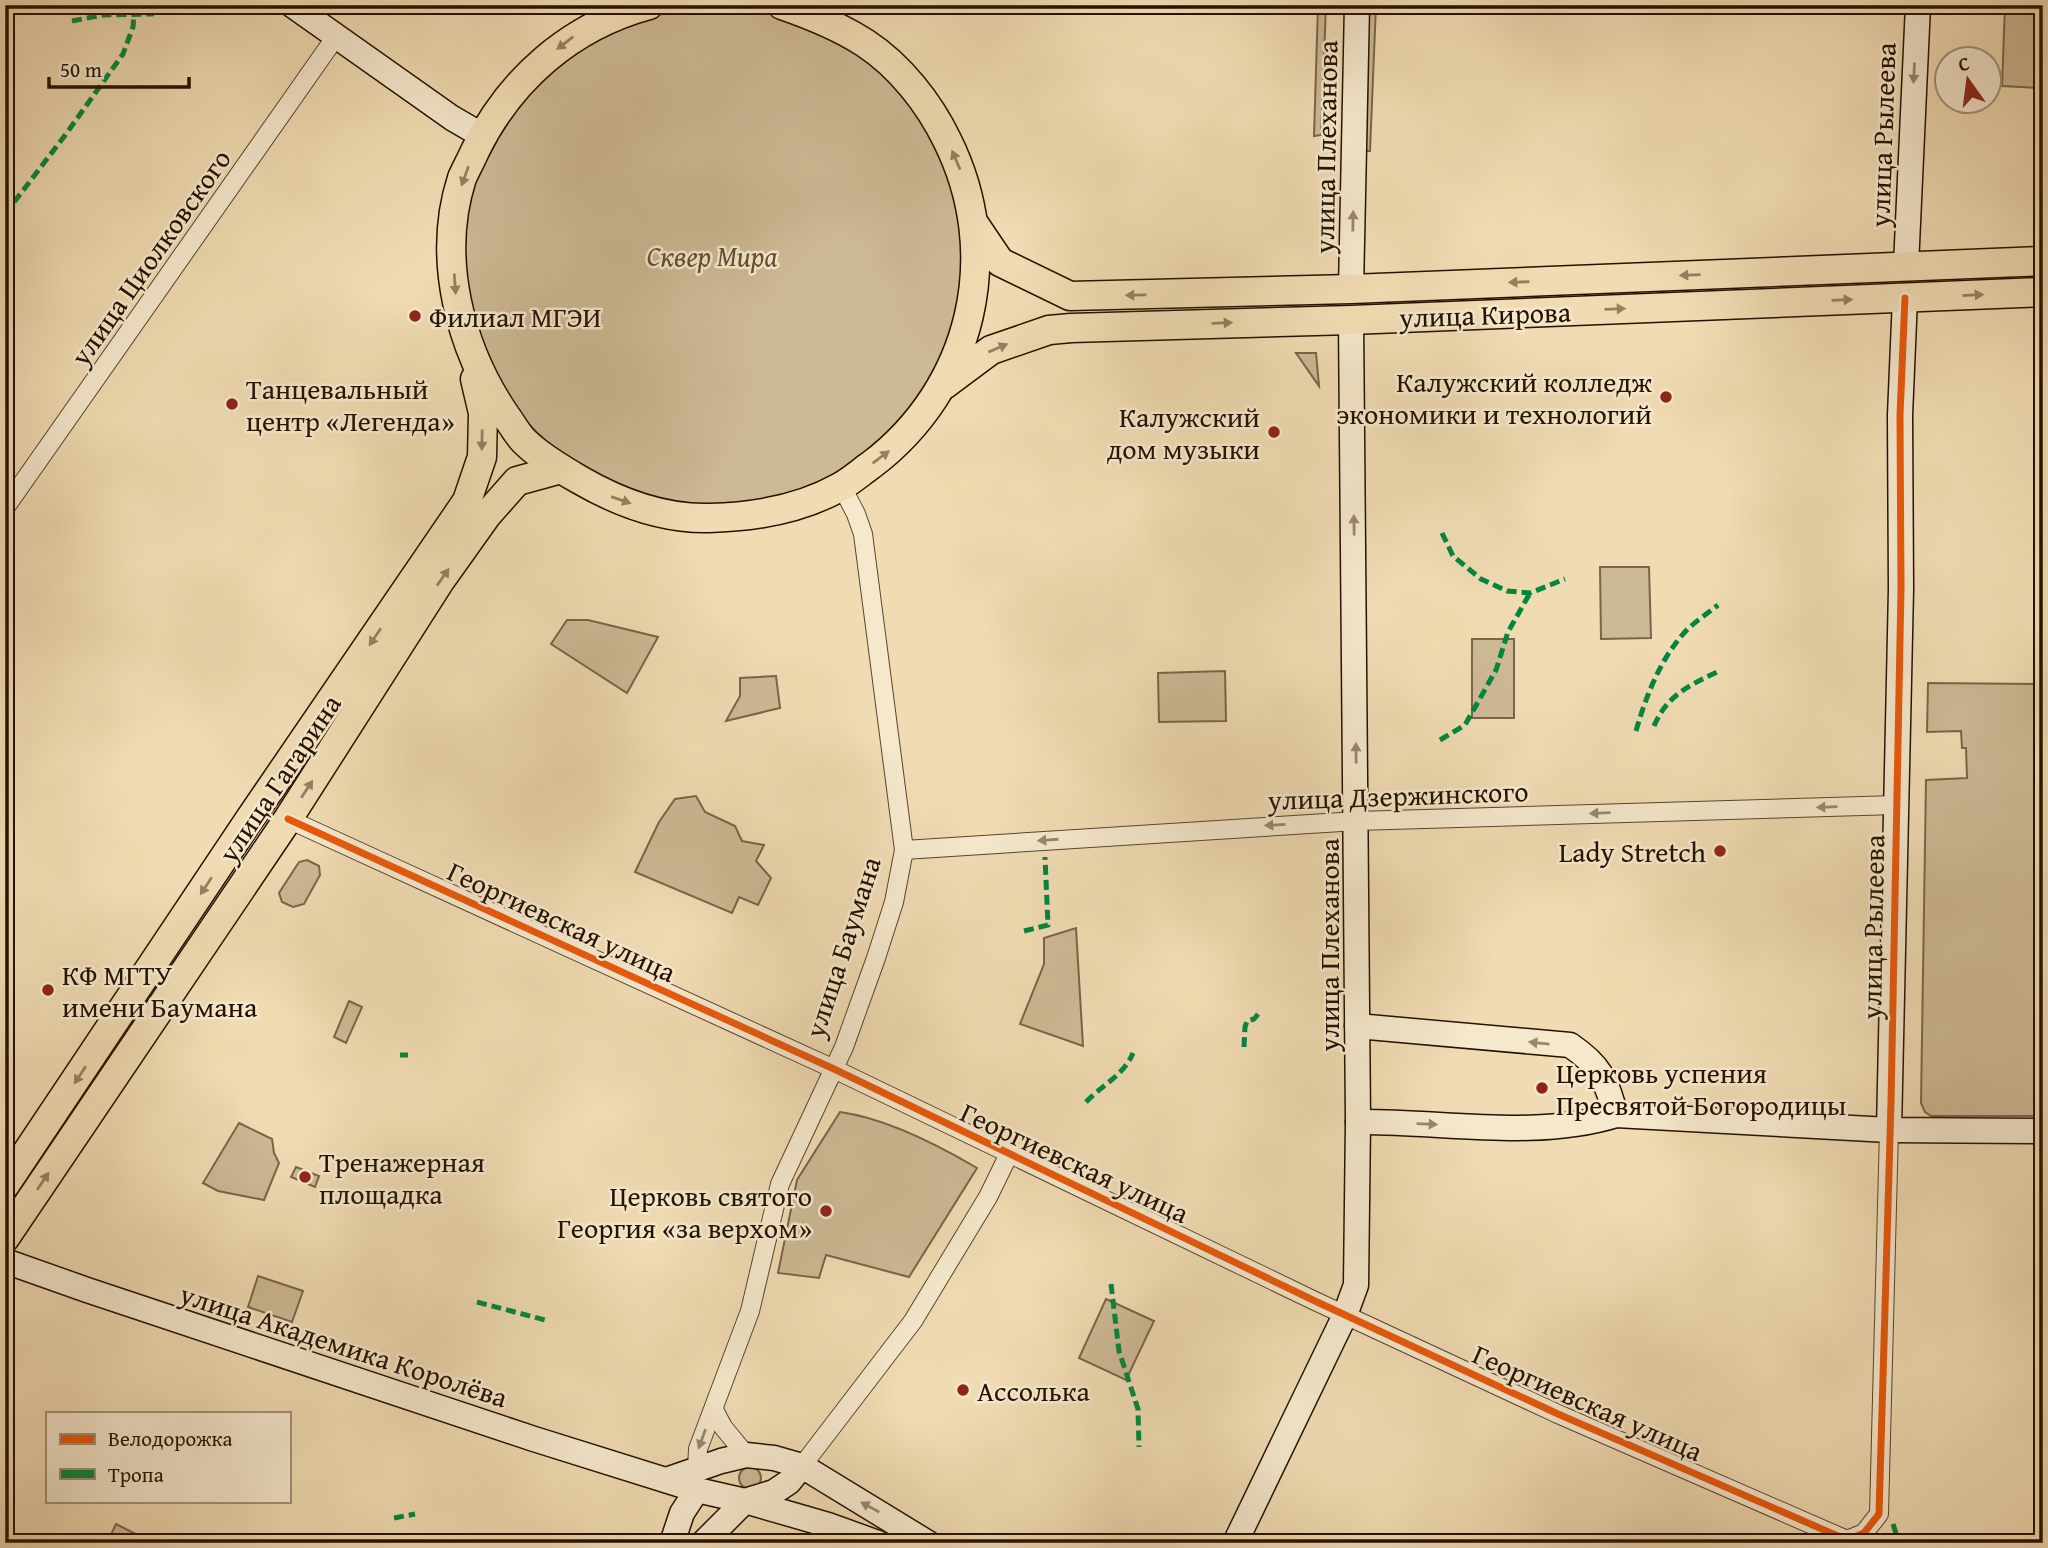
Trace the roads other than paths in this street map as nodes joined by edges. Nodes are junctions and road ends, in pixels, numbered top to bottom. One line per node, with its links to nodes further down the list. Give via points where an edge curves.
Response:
1 (292, 5): 6 (street)
2 (649, 5): 7 (main road, one-way to 7, via 576,35 535,66 499,107)
3 (782, 5): 8 (main road, one-way to 3, via 960,165 937,119 905,78 867,44 822,19)
4 (1357, 5): 11 (street, улица Плеханова, one-way to 4)
5 (1917, 5): 10 (street, улица Рылеева, one-way to 10)
6 (337, 35): 7 (street); 19 (street, улица Циолковского)
7 (483, 136): 15 (main road, one-way to 15, via 463,178 454,218 456,300)
8 (975, 225): 11 (main road, улица Кирова, one-way to 8, via 1070,296 1000,262); 16 (main road, via 976,264 969,317)
9 (2043, 261): 10 (main road, улица Кирова)
10 (1906, 266): 11 (main road, улица Кирова, one-way to 11); 13 (main road)
11 (1351, 289): 14 (main road)
12 (2043, 292): 13 (main road, улица Кирова, one-way to 12)
13 (1905, 298): 14 (main road, улица Кирова, one-way to 13); 20 (street, улица Рылеева)
14 (1351, 320): 16 (main road, улица Кирова, one-way to 14, via 991,350 1049,330); 22 (street, улица Плеханова, one-way to 14)
15 (469, 349): 17 (main road, via 523,441); 31 (main road, улица Гагарина, one-way to 31, via 482,413 482,457 467,501)
16 (942, 387): 18 (main road, one-way to 16, via 893,448)
17 (561, 469): 18 (main road, one-way to 18, via 606,495 654,511 705,518 756,515); 21 (main road, улица Гагарина, one-way to 17, via 440,580 487,515 517,481)
18 (842, 487): 23 (street, улица Баумана, via 863,534)
19 (5, 508)
20 (1896, 805): 22 (street, улица Дзержинского, one-way to 22); 28 (street, улица Рылеева)
21 (288, 819): 25 (street, Георгиевская улица); 32 (main road, улица Гагарина, one-way to 21)
22 (1357, 821): 23 (street, улица Дзержинского, one-way to 23); 24 (street, улица Плеханова)
23 (904, 850): 25 (street, улица Баумана, via 894,902)
24 (1357, 1026): 26 (street, one-way to 24, via 1606,1082 1592,1060 1570,1045); 27 (street, улица Плеханова)
25 (834, 1069): 30 (street, Георгиевская улица); 35 (street, улица Баумана, via 780,1184 750,1311)
26 (1616, 1115): 27 (street, one-way to 26, via 1554,1128); 28 (street)
27 (1358, 1122): 34 (street, улица Плеханова, via 1356,1285)
28 (1889, 1130): 29 (street); 42 (street, улица Рылеева, via 1879,1514 1864,1533)
29 (2043, 1131)
30 (1009, 1154): 34 (street, Георгиевская улица); 38 (street, via 913,1321)
31 (5, 1185)
32 (5, 1238)
33 (5, 1261): 39 (street, улица Академика Королёва, via 435,1407 666,1480)
34 (1345, 1315): 42 (street, Георгиевская улица); 47 (street, улица Плеханова)
35 (714, 1410): 36 (street); 39 (street, улица Баумана, one-way to 39, via 698,1449)
36 (746, 1455): 37 (street); 39 (street)
37 (774, 1458): 38 (street); 40 (street, via 781,1481)
38 (802, 1466): 40 (street); 46 (street, one-way to 38)
39 (697, 1480): 41 (street, улица Академика Королёва); 43 (street, улица Баумана)
40 (774, 1492): 41 (street)
41 (745, 1501): 44 (street); 45 (street, улица Академика Королёва)
42 (1847, 1540)
43 (672, 1543)
44 (703, 1543)
45 (878, 1543)
46 (928, 1543)
47 (1235, 1543)

